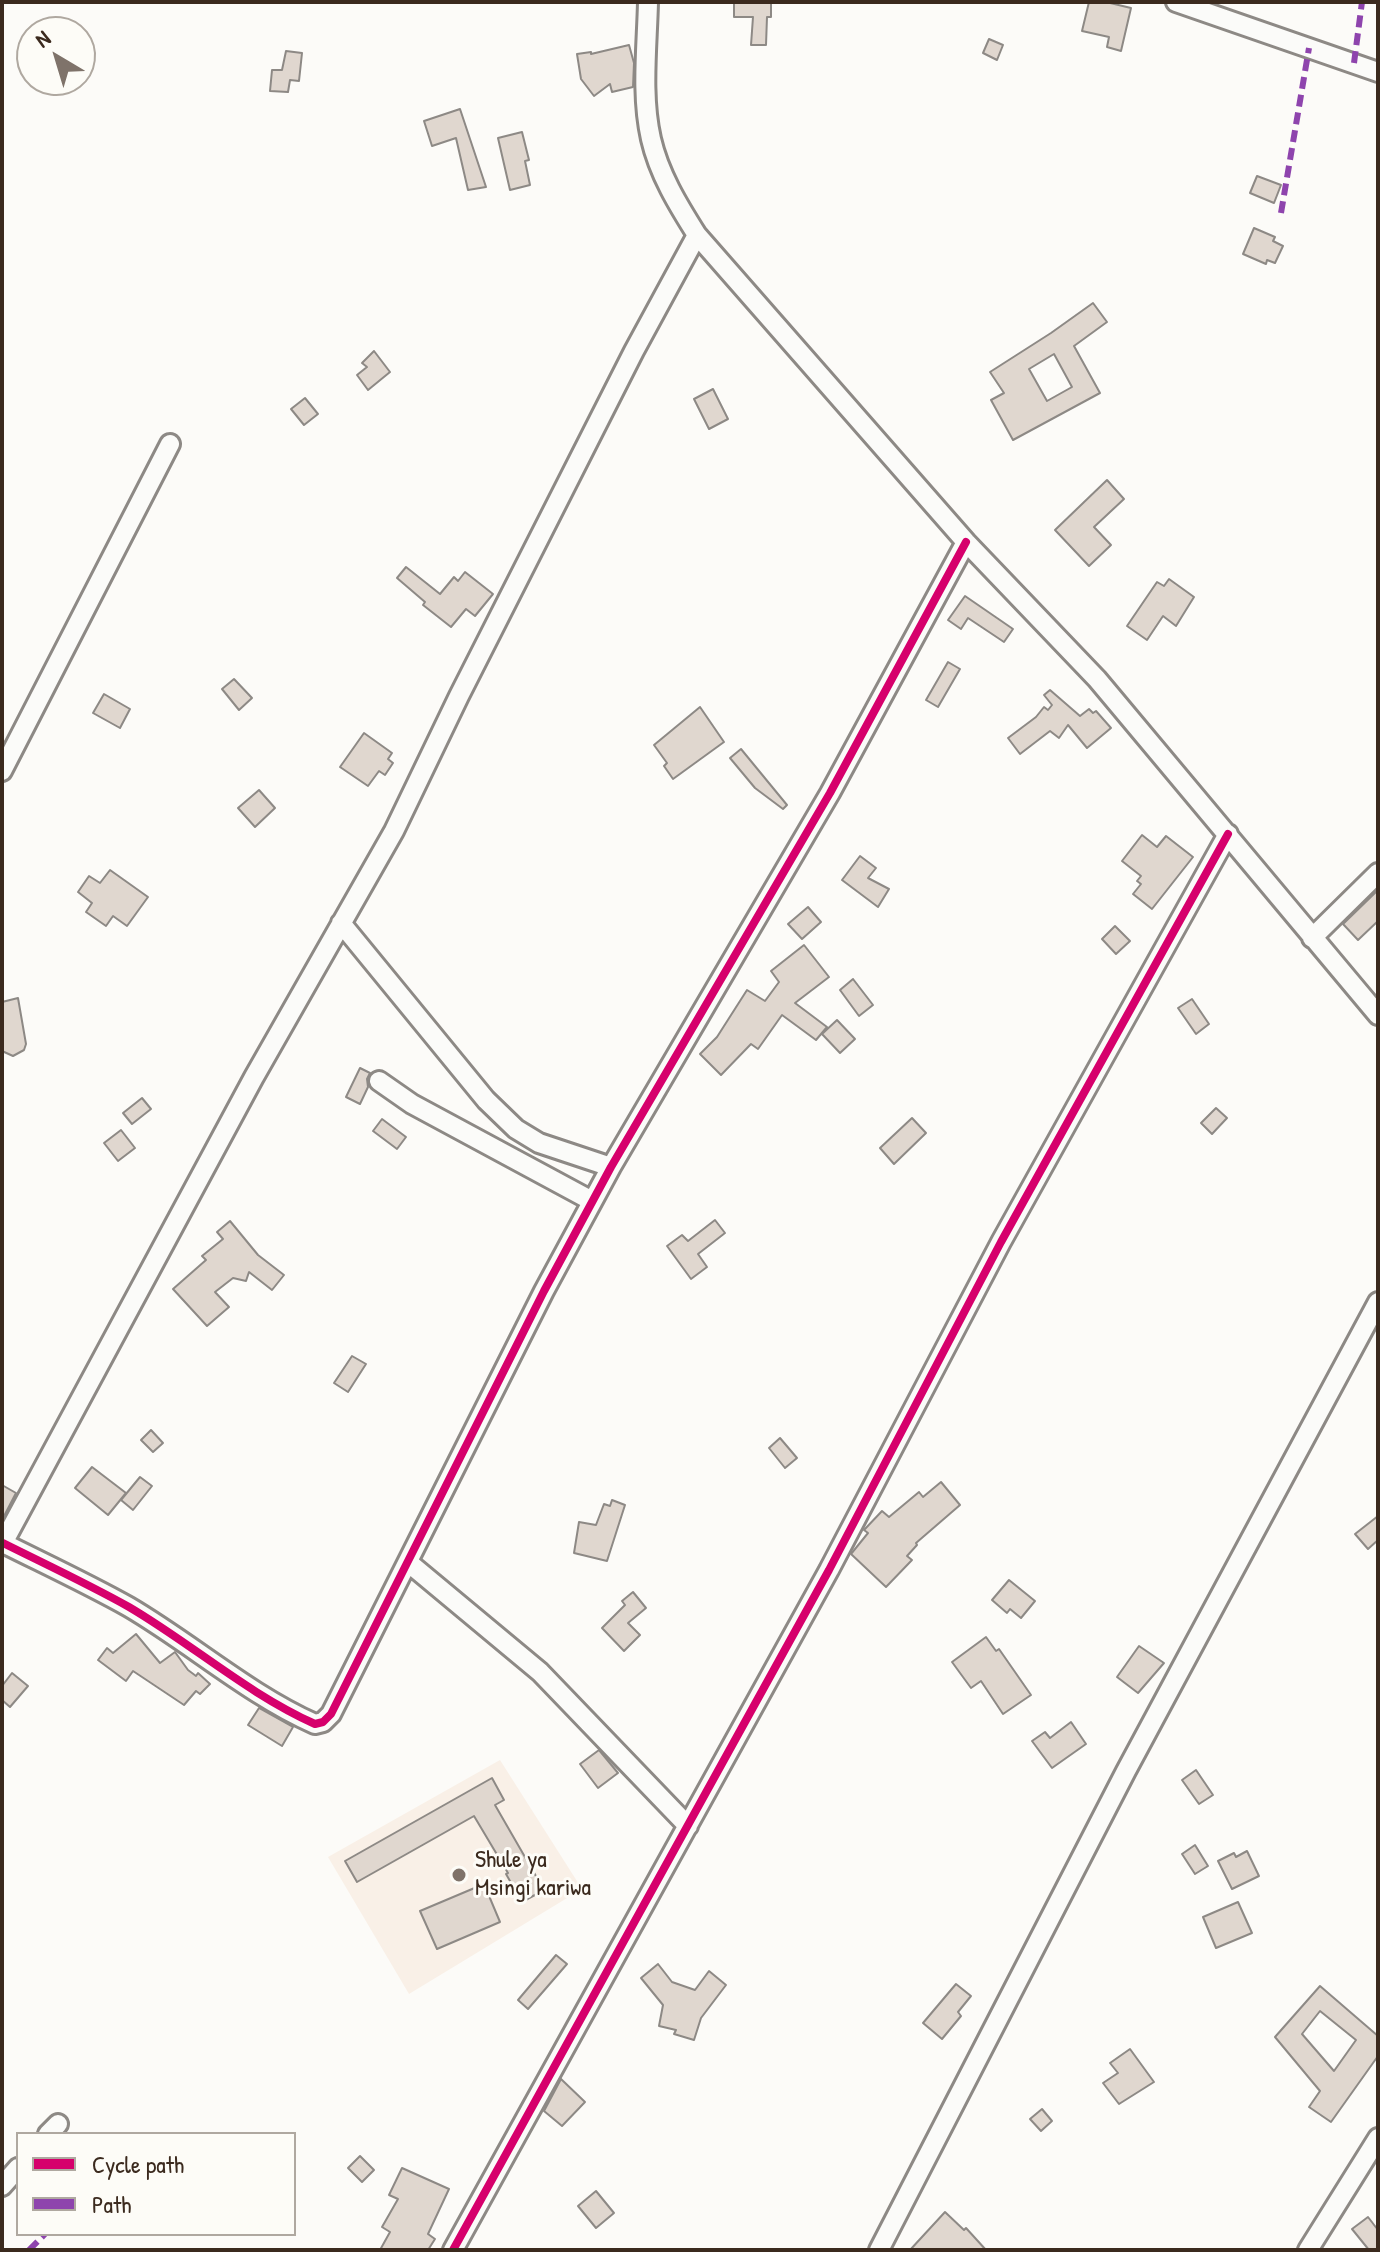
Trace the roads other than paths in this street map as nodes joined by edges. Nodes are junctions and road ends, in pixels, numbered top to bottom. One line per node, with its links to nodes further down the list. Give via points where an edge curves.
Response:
1 (648, 2): 4 (street, via 646,104 651,140 673,196)
2 (1176, 2): 3 (street)
3 (1378, 72)
4 (697, 235): 6 (street); 10 (street, via 394,831)
5 (170, 444): 7 (street)
6 (966, 542): 8 (street, via 1097,679); 14 (street, via 830,793)
7 (2, 771)
8 (1228, 834): 11 (street); 19 (street, via 1001,1242)
9 (1378, 873): 11 (street)
10 (341, 923): 14 (street, via 486,1100 516,1129 539,1143); 17 (street)
11 (1312, 938): 12 (street)
12 (1378, 1015)
13 (379, 1081): 15 (street)
14 (611, 1167): 15 (street)
15 (592, 1201): 18 (street)
16 (1378, 1302): 24 (street, via 1126,1771)
17 (3, 1544): 18 (street, via 129,1607 315,1724 331,1714)
18 (409, 1563): 19 (street, via 540,1672)
19 (688, 1826): 23 (street)
20 (1378, 2138): 25 (street)
21 (16, 2170): 22 (street)
22 (2, 2186)
23 (453, 2250)
24 (879, 2250)
25 (1308, 2250)

